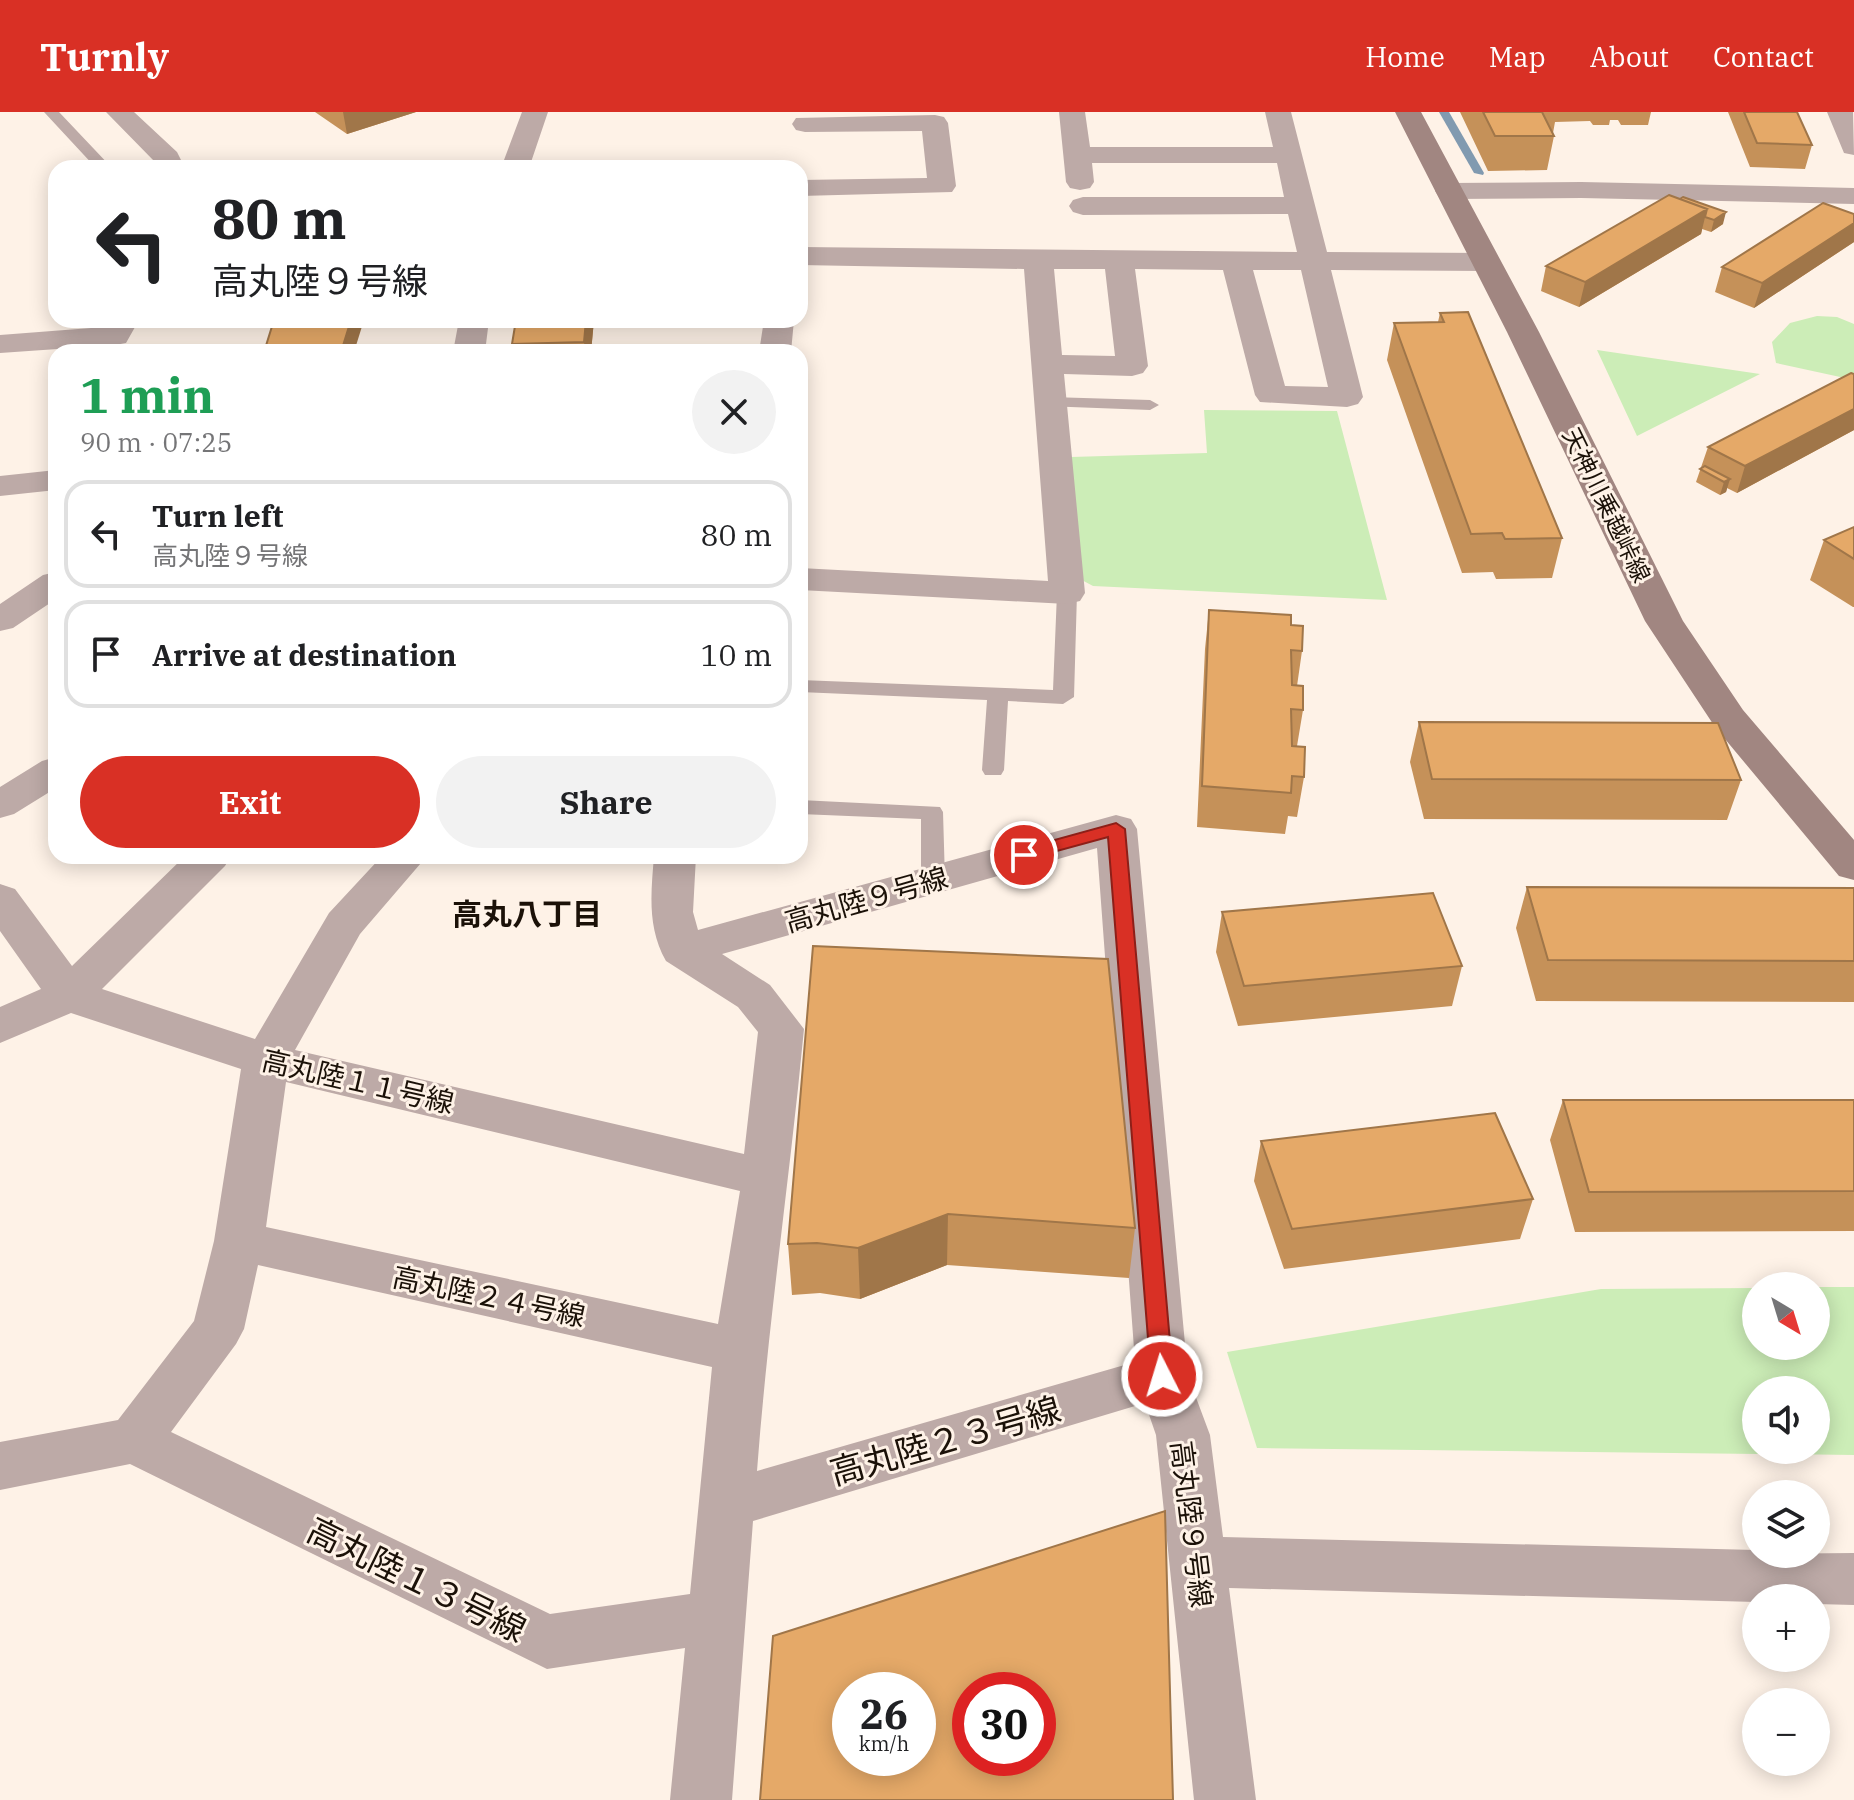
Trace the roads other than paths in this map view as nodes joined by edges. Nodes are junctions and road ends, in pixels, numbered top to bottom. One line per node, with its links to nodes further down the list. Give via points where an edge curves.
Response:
1 (51, 112): 13 (lane)
2 (119, 112): 14 (street)
3 (535, 112): 15 (street)
4 (1072, 112): 11 (street)
5 (1278, 112): 12 (street)
6 (1408, 112): 17 (street, 天神川乗越峠線)
7 (1840, 112): 9 (street)
8 (805, 118): 10 (street); 16 (street, via 935,123 942,186)
9 (1854, 147)
10 (801, 153)
11 (1077, 155): 12 (street); 20 (street)
12 (1289, 155): 19 (street)
13 (96, 160)
14 (168, 160)
15 (518, 160)
16 (808, 188)
17 (1449, 191): 18 (street); 26 (street, 天神川乗越峠線)
18 (1854, 196)
19 (1301, 205): 20 (street); 25 (street)
20 (1083, 206): 23 (street)
21 (808, 256): 22 (street)
22 (1038, 260): 23 (street); 29 (street)
23 (1104, 260): 24 (street); 29 (street, via 1132,366)
24 (1235, 260): 25 (street); 25 (street, via 1271,395 1347,397)
25 (1315, 260): 26 (street)
26 (1486, 262): 47 (street, 天神川乗越峠線, via 1691,667 1788,794)
27 (120, 328): 28 (street)
28 (0, 344)
29 (1047, 364): 30 (street)
30 (1050, 402): 31 (lane); 36 (street)
31 (1150, 405)
32 (48, 481): 33 (street)
33 (0, 486)
34 (808, 579): 36 (street)
35 (48, 588): 37 (street)
36 (1067, 593): 39 (lane, via 1063,697)
37 (0, 620)
38 (808, 686): 39 (lane)
39 (998, 694): 40 (lane)
40 (993, 770)
41 (48, 775): 42 (street)
42 (0, 805)
43 (808, 807): 48 (lane, via 932,812)
44 (202, 864): 51 (street)
45 (399, 864): 53 (street, via 344,924)
46 (674, 864): 50 (street, via 671,912)
47 (1854, 866)
48 (933, 880): 50 (street, 高丸陸９号線); 57 (street, 高丸陸９号線, via 1116,829)
49 (0, 899): 51 (street)
50 (682, 950): 54 (street, via 754,996 781,1029)
51 (69, 995): 52 (street); 53 (street, 高丸陸１１号線)
52 (0, 1026)
53 (266, 1060): 54 (street, 高丸陸１１号線); 55 (street)
54 (766, 1178): 56 (street)
55 (239, 1241): 56 (street, 高丸陸２４号線); 58 (street, via 218,1329)
56 (740, 1351): 60 (street)
57 (1162, 1376): 60 (street, 高丸陸２３号線); 61 (street, 高丸陸９号線, via 1183,1435)
58 (134, 1440): 59 (street); 63 (street, 高丸陸１３号線, via 547,1642)
59 (0, 1466)
60 (727, 1504): 63 (street)
61 (1199, 1562): 62 (street); 65 (street, 高丸陸９号線)
62 (1854, 1579)
63 (715, 1617): 64 (street)
64 (701, 1800)
65 (1225, 1800)

